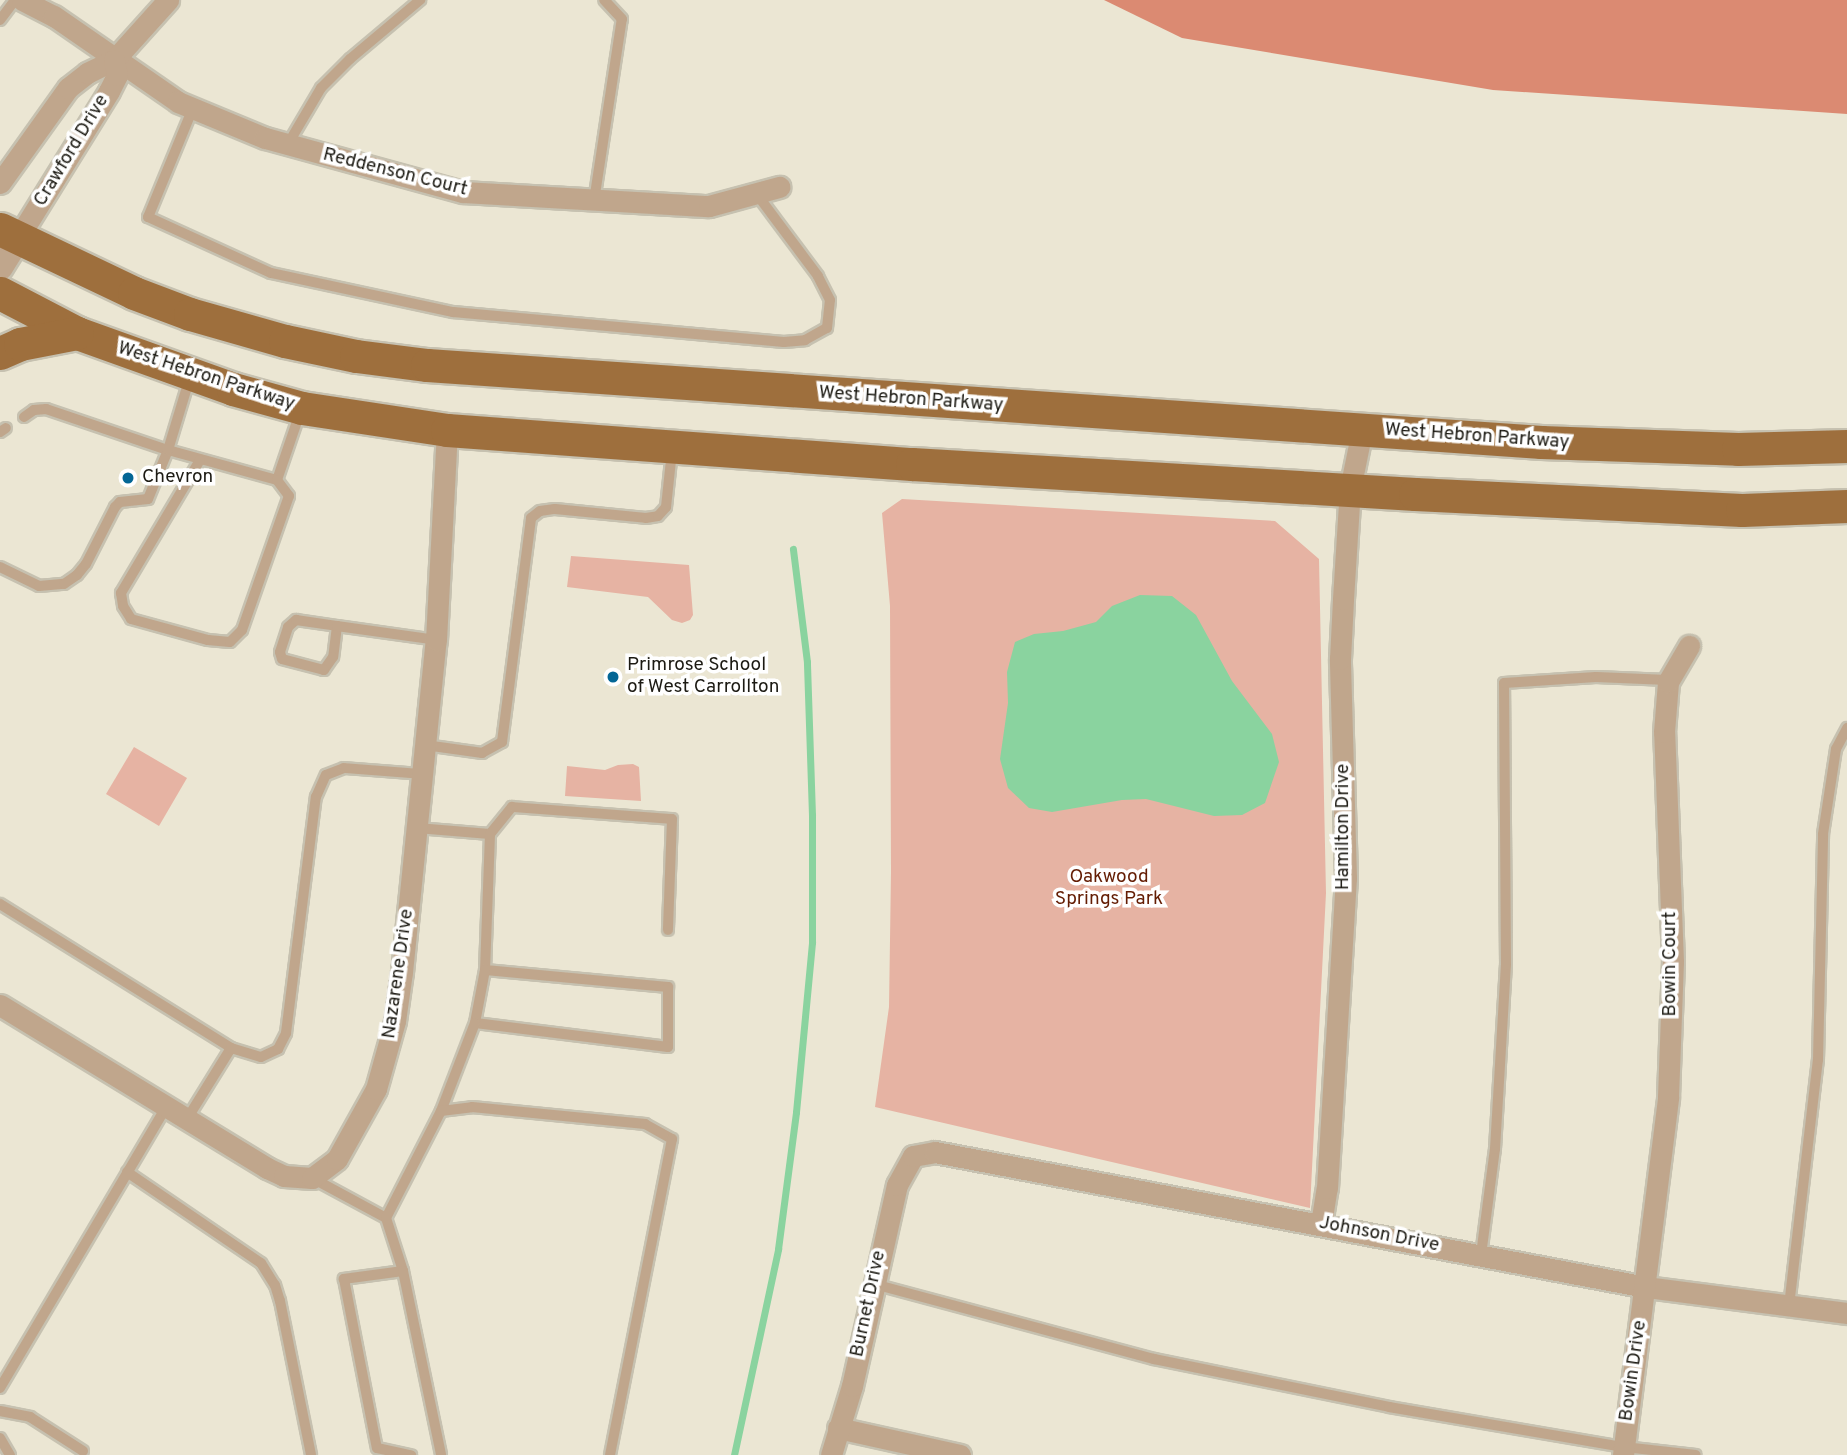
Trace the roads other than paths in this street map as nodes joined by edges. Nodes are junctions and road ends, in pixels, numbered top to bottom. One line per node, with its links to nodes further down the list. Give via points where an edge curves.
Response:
1 (15, 0): 6 (lane)
2 (22, 0): 7 (street, Reddenson Court, via 54,16)
3 (168, 0): 7 (street, Crawford Drive)
4 (420, 0): 9 (lane, via 321,88)
5 (604, 0): 13 (lane, via 622,19)
6 (0, 20)
7 (114, 60): 8 (street, Reddenson Court); 10 (street, Crawford Drive, via 68,88); 14 (street, Crawford Drive, via 117,75 109,91)
8 (193, 108): 9 (street, Reddenson Court); 12 (lane, via 148,217 271,273 453,312 784,342 804,340 827,328 830,300 818,276)
9 (288, 144): 13 (street, Reddenson Court, via 463,192)
10 (0, 183)
11 (779, 187): 12 (street, Reddenson Court)
12 (755, 193): 13 (street, Reddenson Court, via 709,206)
13 (594, 201)
14 (9, 233): 15 (street); 23 (main road, West Hebron Parkway, via 134,293 190,314 356,356 496,372)
15 (0, 267)
16 (0, 293): 17 (main road, West Hebron Parkway)
17 (77, 333): 18 (main road, via 20,344); 19 (main road, West Hebron Parkway)
18 (0, 353)
19 (191, 374): 20 (main road, West Hebron Parkway); 26 (lane)
20 (302, 408): 22 (main road, West Hebron Parkway); 28 (lane)
21 (24, 417): 26 (lane, via 34,410 46,410)
22 (447, 430): 24 (main road, West Hebron Parkway); 33 (street, Nazarene Drive)
23 (1362, 430): 25 (main road, West Hebron Parkway, via 1738,449); 29 (street, Hamilton Drive)
24 (672, 445): 29 (main road, West Hebron Parkway); 37 (lane, via 666,507 658,516 555,509 531,518 502,742 482,753)
25 (1847, 446)
26 (168, 450): 27 (lane); 31 (lane, via 148,499 120,502 86,564 64,584 39,586)
27 (201, 460): 28 (lane); 28 (lane, via 121,593 122,606 131,619 230,642 242,630 289,496)
28 (277, 480)
29 (1350, 489): 30 (main road, West Hebron Parkway, via 1742,510); 54 (street, Hamilton Drive, via 1340,659 1346,878)
30 (1847, 506)
31 (0, 567)
32 (337, 626): 32 (lane, via 296,620 288,626 282,659 324,670 333,657); 33 (lane)
33 (436, 640): 37 (street, Nazarene Drive)
34 (1689, 646): 35 (street, Bowin Court)
35 (1668, 680): 55 (lane, via 1596,677 1504,683 1506,965 1495,1149); 58 (street, Bowin Court, via 1664,732 1673,962 1668,1097)
36 (1847, 728): 59 (lane, via 1836,749 1823,834 1818,1060)
37 (425, 746): 38 (street, Nazarene Drive)
38 (422, 774): 39 (street, Nazarene Drive); 46 (lane, via 344,768 326,775 316,797 286,1033 278,1049 261,1057)
39 (417, 828): 40 (lane); 52 (street, Nazarene Drive, via 402,972 386,1056 376,1089 349,1142)
40 (490, 834): 42 (lane, via 512,807 672,819); 43 (lane)
41 (0, 904): 46 (lane)
42 (668, 930)
43 (485, 970): 45 (lane); 45 (lane, via 668,987 668,1047)
44 (0, 1005): 47 (street)
45 (475, 1023): 48 (lane)
46 (231, 1048): 49 (lane)
47 (166, 1107): 49 (street); 51 (lane)
48 (441, 1111): 53 (lane); 71 (lane, via 472,1107 645,1124 672,1139)
49 (187, 1119): 52 (street, via 267,1168)
50 (913, 1156): 54 (street, Johnson Drive, via 935,1152); 57 (street, Burnet Drive, via 897,1185)
51 (127, 1172): 61 (lane); 68 (lane, via 261,1263 275,1284)
52 (312, 1178): 53 (lane)
53 (386, 1219): 56 (lane)
54 (1321, 1224): 55 (street, Johnson Drive)
55 (1481, 1255): 58 (street, Johnson Drive)
56 (403, 1271): 69 (lane, via 344,1279 377,1448); 70 (lane)
57 (874, 1284): 63 (street, Burnet Drive); 66 (lane, via 1154,1359)
58 (1646, 1287): 59 (street, Johnson Drive); 66 (street, Bowin Drive)
59 (1789, 1306): 60 (street, Johnson Drive)
60 (1847, 1313)
61 (0, 1388)
62 (0, 1411): 65 (lane, via 30,1417)
63 (838, 1428): 72 (street, Burnet Drive); 73 (street)
64 (0, 1438): 67 (lane)
65 (83, 1451)
66 (1623, 1451): 74 (lane)
67 (10, 1455)
68 (311, 1455)
69 (411, 1455)
70 (440, 1455)
71 (610, 1455)
72 (831, 1455)
73 (960, 1455)
74 (1696, 1455)

